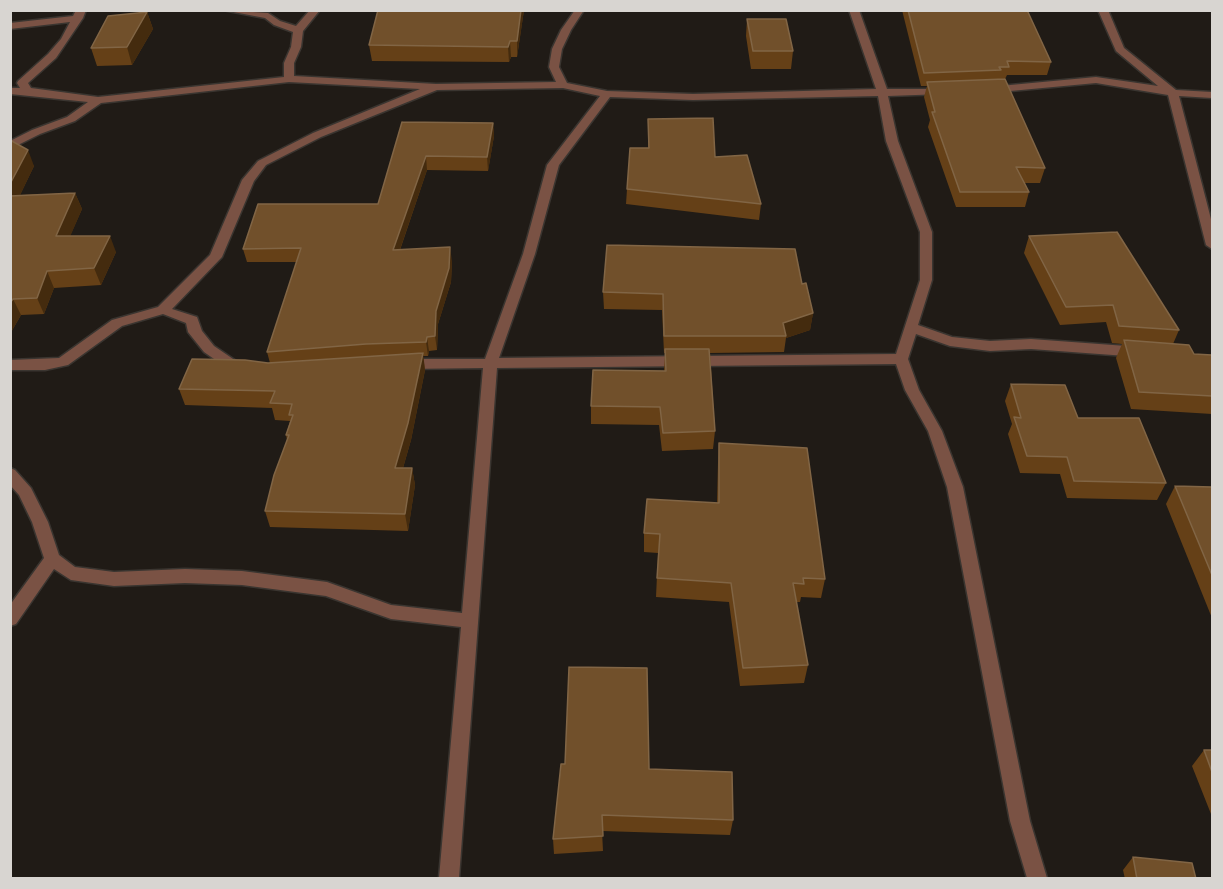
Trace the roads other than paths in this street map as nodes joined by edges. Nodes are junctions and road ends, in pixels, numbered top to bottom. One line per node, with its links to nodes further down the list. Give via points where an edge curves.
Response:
1 (227, 10): 8 (street, via 268,16)
2 (316, 10): 8 (street)
3 (580, 10): 10 (street, via 557,49 554,68)
4 (854, 10): 15 (street)
5 (1102, 10): 17 (street, via 1120,49)
6 (80, 14): 7 (street); 14 (street, via 52,56 22,83)
7 (10, 26)
8 (298, 30): 9 (street)
9 (289, 79): 11 (street); 20 (street)
10 (563, 86): 11 (street); 18 (street)
11 (436, 87): 23 (street, via 317,135 262,163 248,180 216,257)
12 (976, 90): 17 (street, via 1096,80)
13 (10, 91): 14 (street)
14 (28, 91): 20 (street)
15 (882, 91): 16 (street); 18 (street, via 693,98); 24 (street, via 892,141 926,232 926,280)
16 (956, 91)
17 (1173, 93): 19 (street); 22 (street)
18 (607, 94): 27 (street, via 553,165 529,254)
19 (1212, 95)
20 (98, 100): 21 (street, via 71,119)
21 (10, 146)
22 (1212, 245)
23 (163, 310): 29 (street, via 117,323 63,362); 30 (street, via 192,320 195,332 209,349 236,367)
24 (912, 328): 25 (street, via 950,341 990,346 1031,344); 26 (street)
25 (1156, 353)
26 (901, 359): 27 (street); 36 (street, via 912,390 935,431 955,487 1020,821)
27 (491, 361): 28 (street); 34 (street)
28 (392, 364)
29 (10, 365)
30 (254, 370)
31 (10, 474): 32 (street, via 25,492 40,522)
32 (52, 559): 33 (street); 34 (street, via 70,573 114,579 242,578 327,589 391,612)
33 (10, 619)
34 (470, 621): 35 (street)
35 (449, 879)
36 (1037, 879)

